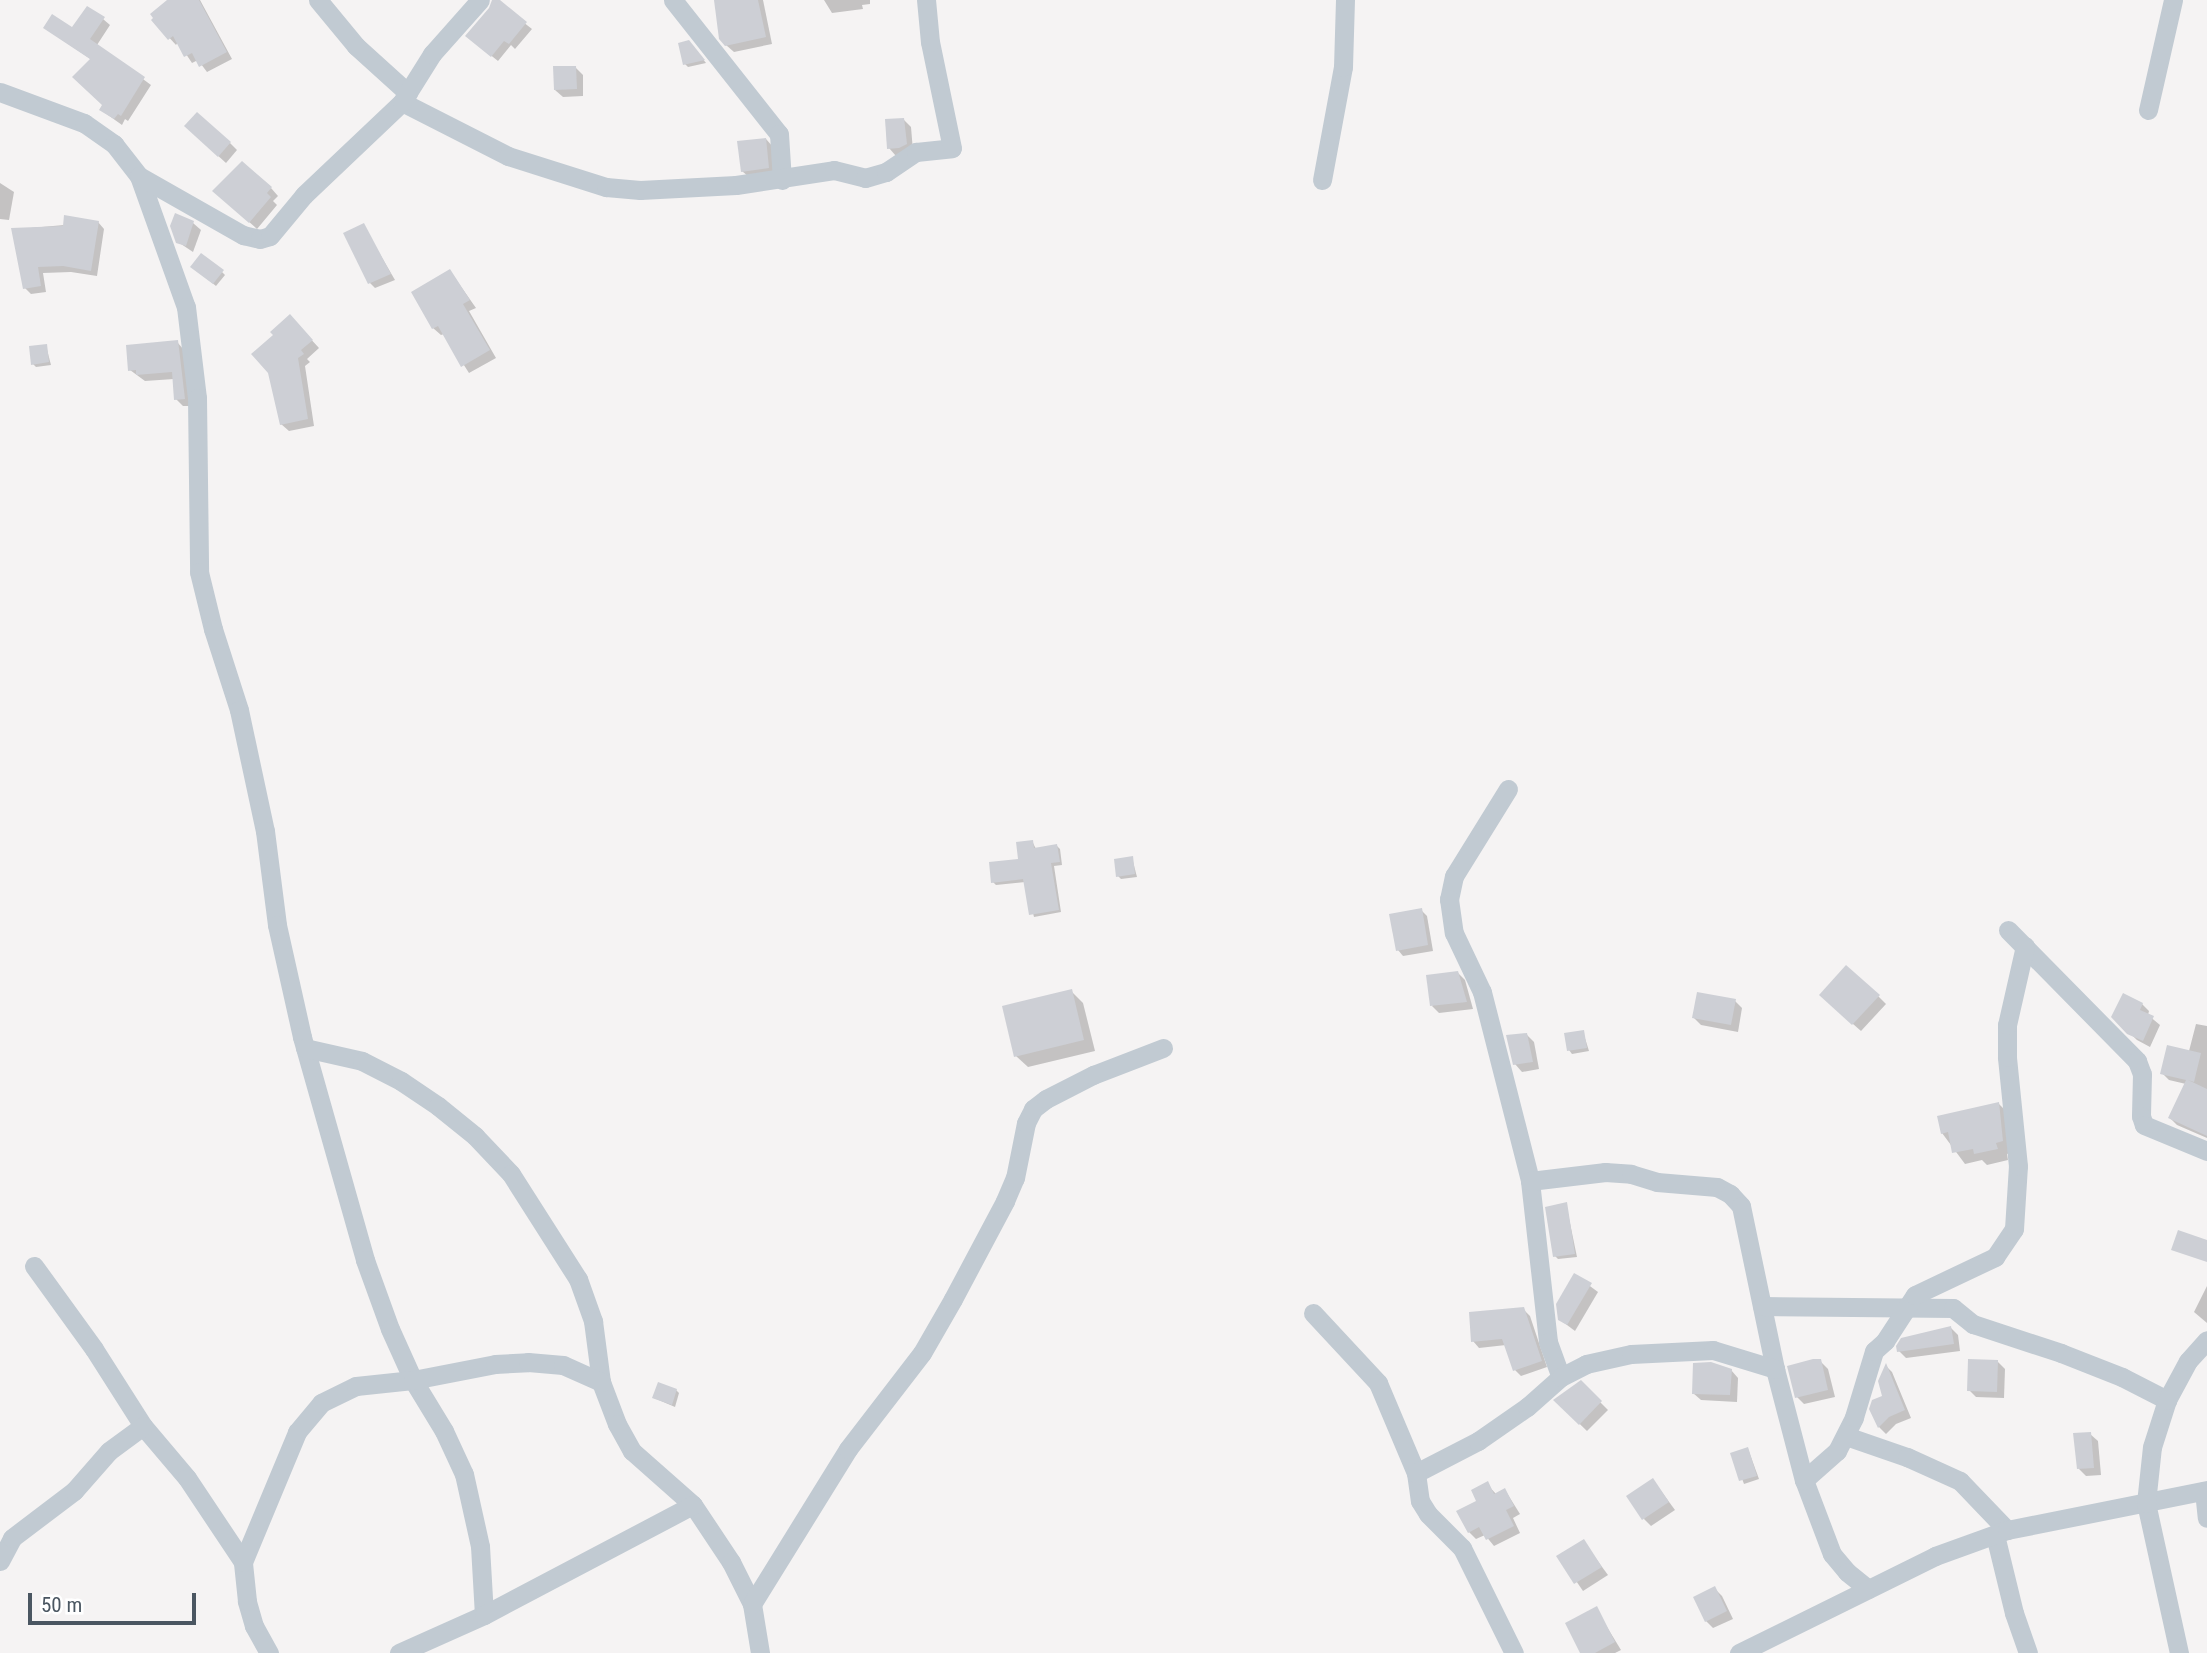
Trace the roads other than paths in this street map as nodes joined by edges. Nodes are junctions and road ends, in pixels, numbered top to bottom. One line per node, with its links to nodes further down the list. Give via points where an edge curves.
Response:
1 (318, 0): 8 (street)
2 (480, 0): 8 (street, via 432,54)
3 (673, 0): 11 (street, via 779,134)
4 (926, 0): 11 (street, via 952,148 916,152 886,172 865,178 834,170)
5 (1345, 0): 12 (street, via 1343,67)
6 (2173, 0): 9 (street)
7 (0, 92): 10 (street, via 84,123 114,144)
8 (405, 98): 10 (street, via 304,195 267,238 243,235); 11 (street, via 508,156 606,187 694,188)
9 (2148, 110)
10 (139, 176): 16 (street, via 186,307 197,398 200,572 242,724 265,831 277,925)
11 (782, 180)
12 (1322, 180)
13 (1508, 789): 19 (street, via 1454,876 1450,899 1454,933 1482,992)
14 (2008, 930): 15 (street)
15 (2025, 946): 18 (street, via 2137,1061 2142,1074 2144,1125); 22 (street, via 2007,1025 2018,1167 2014,1229 1995,1257 1915,1295)
16 (305, 1048): 27 (street, via 365,1260); 28 (street, via 362,1061 401,1081 438,1106 511,1174 578,1279 593,1321)
17 (1163, 1048): 42 (street, via 1093,1074 1033,1109 1015,1178 947,1310 922,1353 848,1449)
18 (2207, 1151)
19 (1530, 1181): 21 (street, via 1618,1173 1723,1190 1741,1206); 26 (street, via 1548,1342)
20 (34, 1266): 30 (street)
21 (1762, 1306): 22 (street); 25 (street)
22 (1906, 1310): 29 (street, via 1953,1308 1973,1324 2061,1353); 31 (street, via 1874,1351)
23 (1313, 1313): 32 (street, via 1378,1382)
24 (2207, 1340): 29 (street)
25 (1775, 1369): 26 (street, via 1713,1350 1631,1354 1586,1364); 33 (street)
26 (1561, 1377): 32 (street, via 1478,1441)
27 (413, 1380): 28 (street, via 528,1362 563,1365); 40 (street, via 356,1386 321,1403 297,1432); 43 (street, via 444,1431 467,1483 480,1546)
28 (601, 1382): 36 (street, via 632,1451)
29 (2167, 1399): 35 (street, via 2152,1447)
30 (143, 1426): 39 (street, via 109,1451 74,1491 12,1538); 40 (street, via 187,1478)
31 (1846, 1436): 33 (street, via 1837,1451); 38 (street, via 1960,1481)
32 (1416, 1473): 47 (street, via 1424,1508 1462,1548)
33 (1804, 1480): 41 (street, via 1832,1554)
34 (2205, 1490): 35 (street); 37 (street)
35 (2146, 1503): 38 (street); 50 (street)
36 (693, 1505): 42 (street); 43 (street)
37 (2207, 1518)
38 (2001, 1533): 41 (street, via 1935,1556); 49 (street, via 2014,1613)
39 (0, 1561)
40 (243, 1562): 44 (street, via 247,1601)
41 (1868, 1589): 48 (street)
42 (752, 1604): 46 (street)
43 (484, 1615): 45 (street)
44 (268, 1653)
45 (399, 1653)
46 (760, 1653)
47 (1514, 1653)
48 (1739, 1653)
49 (2028, 1653)
50 (2179, 1653)

